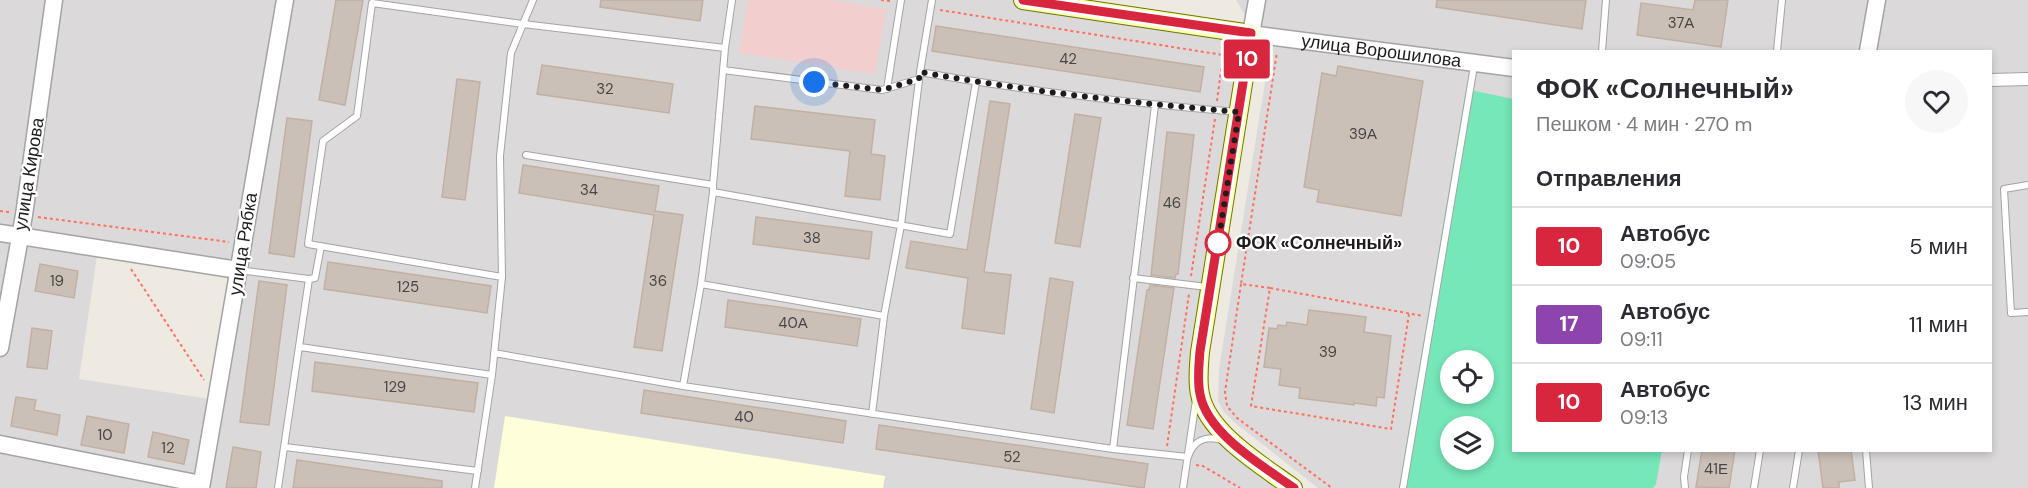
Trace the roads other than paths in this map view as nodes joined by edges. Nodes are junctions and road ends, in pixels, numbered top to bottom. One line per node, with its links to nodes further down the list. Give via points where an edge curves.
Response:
1 (54, 0): 33 (street, улица Кирова)
2 (285, 0): 35 (street, улица Рябка)
3 (533, 0): 12 (lane)
4 (732, 0): 14 (lane)
5 (901, 0): 25 (lane)
6 (932, 0): 21 (lane)
7 (1023, 0): 13 (main road, улица Ворошилова)
8 (1257, 0): 13 (street)
9 (1606, 0): 15 (lane)
10 (1782, 0): 16 (lane)
11 (1876, 0): 17 (street)
12 (523, 24): 14 (lane); 34 (lane, via 372,3 357,116 323,141 308,244); 36 (lane, via 511,53 500,156)
13 (1251, 33): 18 (street, улица Ворошилова); 27 (main road)
14 (725, 48): 20 (lane)
15 (1602, 50)
16 (1777, 50)
17 (1868, 50)
18 (1475, 63): 19 (street, улица Ворошилова); 65 (lane)
19 (1512, 68)
20 (723, 70): 25 (lane); 30 (lane)
21 (920, 75): 24 (lane); 25 (lane); 31 (lane)
22 (2028, 79): 23 (street)
23 (1992, 80)
24 (975, 82): 26 (lane); 31 (lane, via 950,234)
25 (887, 89)
26 (1155, 105): 27 (lane); 37 (lane)
27 (1239, 112): 40 (main road)
28 (526, 154): 30 (lane)
29 (2028, 185): 41 (lane, via 2004,189 2011,313)
30 (713, 188): 31 (lane); 39 (lane)
31 (902, 225): 42 (lane)
32 (0, 233): 33 (street)
33 (20, 236): 35 (street); 44 (street, улица Кирова)
34 (321, 246): 36 (lane); 38 (lane, via 315,279)
35 (238, 270): 38 (lane); 60 (street, улица Рябка)
36 (502, 277): 45 (lane)
37 (1133, 278): 40 (lane); 52 (lane)
38 (309, 279): 43 (lane)
39 (701, 284): 42 (lane); 48 (lane)
40 (1211, 288): 47 (main road)
41 (2028, 312)
42 (884, 316): 49 (lane)
43 (300, 347): 46 (lane); 51 (lane)
44 (0, 348)
45 (494, 353): 46 (lane); 48 (lane)
46 (492, 375): 59 (lane)
47 (1198, 377): 53 (main road, via 1206,411); 58 (lane)
48 (683, 386): 49 (lane)
49 (872, 414): 52 (lane)
50 (0, 444): 60 (street)
51 (285, 447): 59 (lane); 62 (lane)
52 (1113, 449): 58 (lane)
53 (1241, 450): 58 (lane, via 1209,438 1198,441); 61 (main road)
54 (1688, 452): 66 (lane)
55 (1760, 452): 67 (lane)
56 (1799, 452): 68 (lane)
57 (1866, 452): 69 (lane)
58 (1188, 457): 64 (lane)
59 (478, 471): 63 (lane)
60 (201, 486)
61 (1292, 487)
62 (278, 488)
63 (475, 488)
64 (1183, 488)
65 (1403, 488)
66 (1685, 488)
67 (1754, 488)
68 (1793, 488)
69 (1869, 488)

